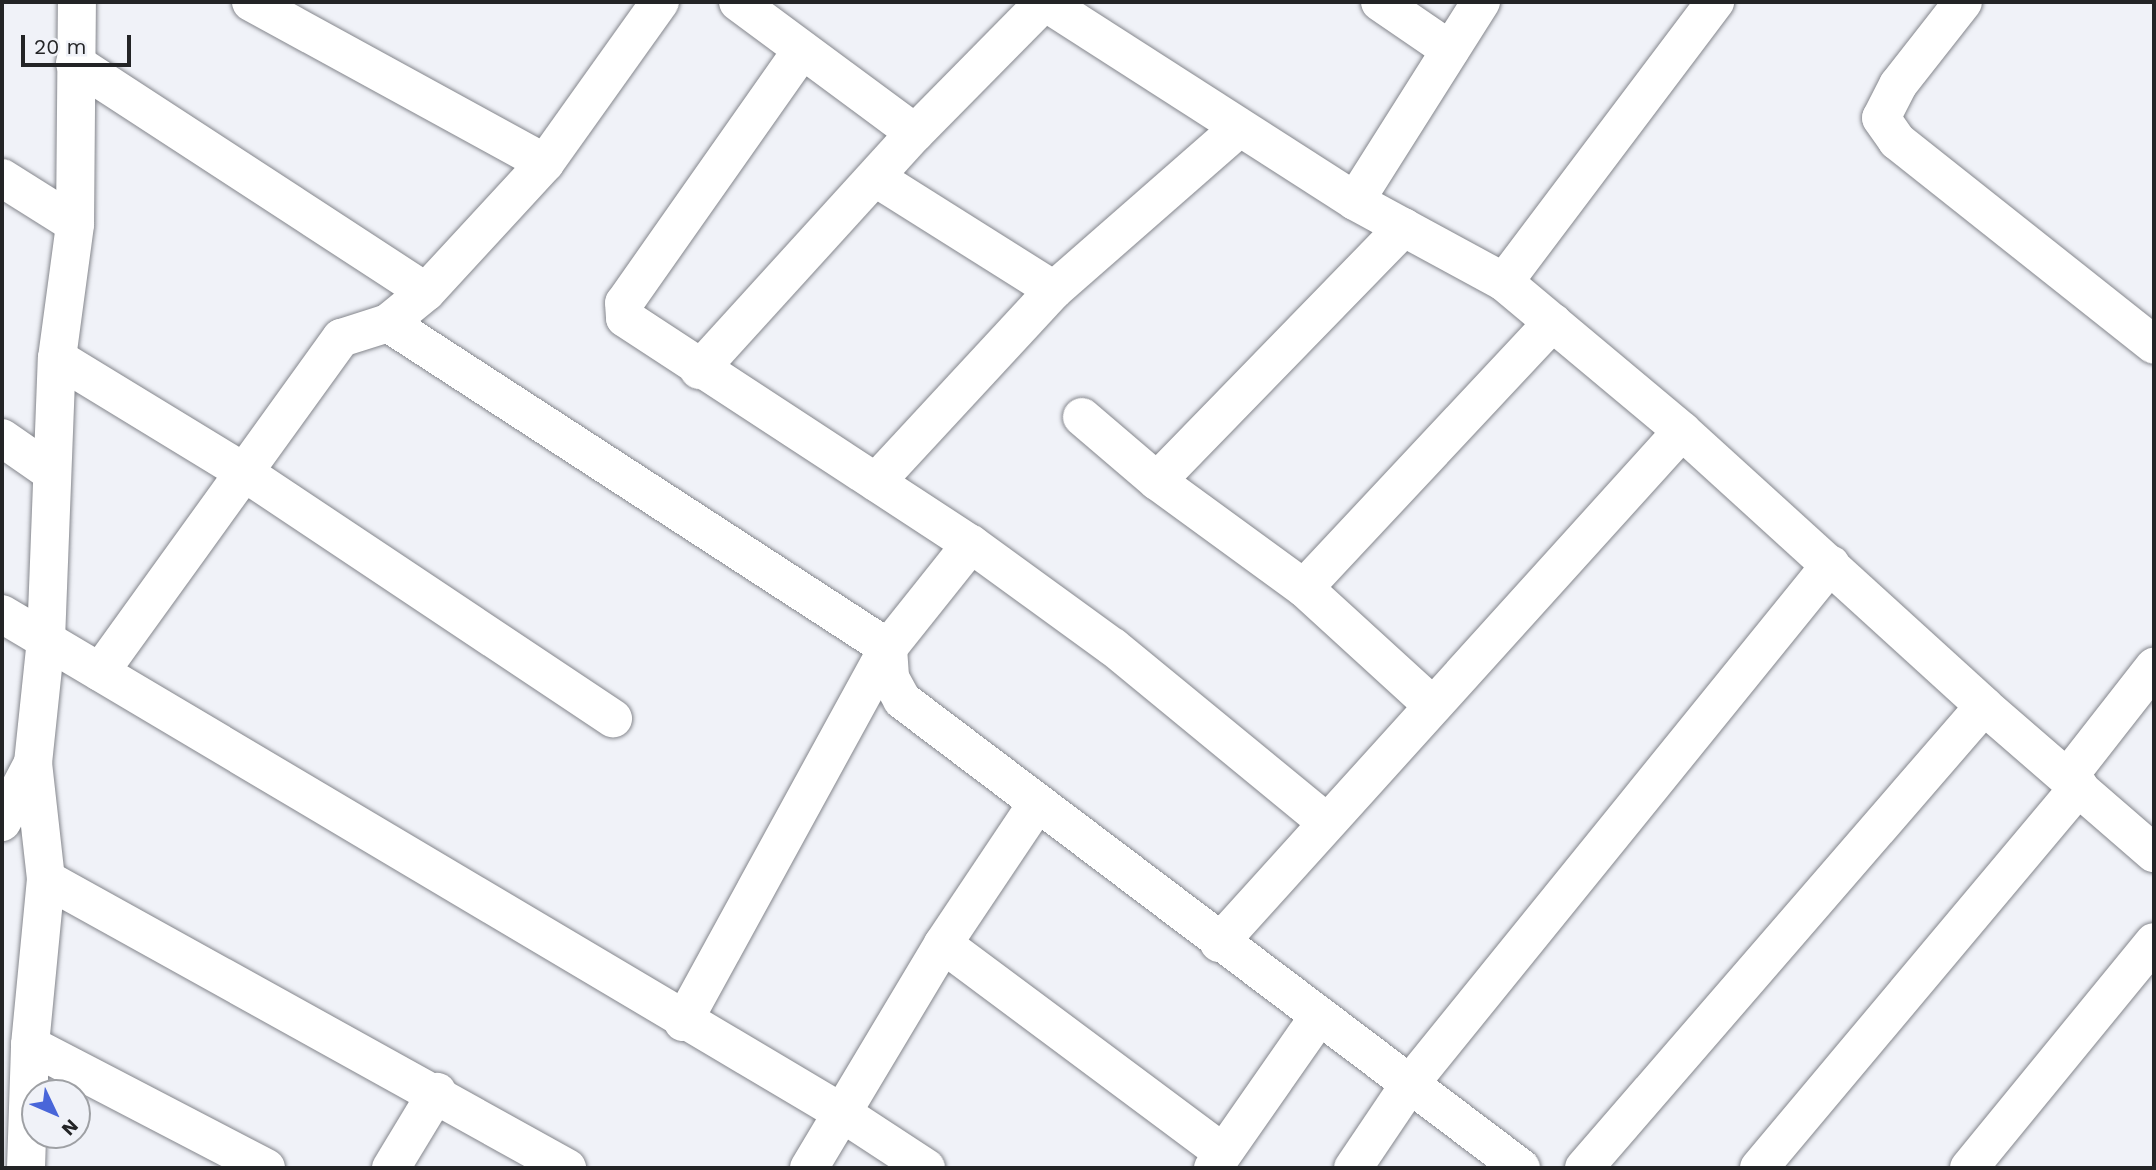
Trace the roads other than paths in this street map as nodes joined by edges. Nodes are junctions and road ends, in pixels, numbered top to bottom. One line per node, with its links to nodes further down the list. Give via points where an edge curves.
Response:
1 (251, 2): 15 (street)
2 (660, 2): 15 (street)
3 (738, 2): 10 (street)
4 (1045, 2): 13 (street); 14 (street)
5 (1380, 2): 11 (street)
6 (1481, 2): 11 (street)
7 (1715, 2): 21 (street)
8 (1963, 2): 26 (street, via 1898,85 1881,118 1897,141)
9 (72, 4): 12 (street)
10 (802, 50): 14 (street); 28 (street, via 624,303 625,318 636,329)
11 (1450, 50): 18 (street)
12 (75, 62): 19 (street); 23 (street)
13 (1238, 129): 18 (street); 22 (street)
14 (915, 133): 17 (street)
15 (545, 163): 23 (street)
16 (2, 177): 19 (street)
17 (876, 178): 22 (street); 28 (street)
18 (1355, 201): 20 (street)
19 (75, 223): 27 (street)
20 (1404, 227): 21 (street); 34 (street)
21 (1504, 282): 25 (street)
22 (1054, 290): 35 (street)
23 (426, 292): 24 (street)
24 (388, 323): 32 (street, via 341,338); 41 (street)
25 (1553, 323): 30 (street); 38 (street)
26 (2154, 345)
27 (57, 358): 32 (street); 33 (street)
28 (699, 370): 35 (street)
29 (1082, 417): 34 (street)
30 (1682, 430): 37 (street); 44 (street)
31 (2, 438): 33 (street)
32 (242, 471): 43 (street); 46 (street)
33 (51, 472): 40 (street)
34 (1157, 481): 38 (street)
35 (876, 482): 36 (street)
36 (971, 544): 41 (street); 51 (street, via 1113,648)
37 (1830, 564): 45 (street); 60 (street)
38 (1304, 589): 44 (street)
39 (2, 614): 40 (street)
40 (46, 640): 43 (street); 47 (street)
41 (888, 648): 49 (street, via 890,678 902,700); 58 (street)
42 (2154, 667): 48 (street)
43 (100, 672): 58 (street)
44 (1431, 704): 51 (street)
45 (1984, 706): 48 (street); 64 (street)
46 (613, 718)
47 (33, 763): 50 (street); 53 (street)
48 (2074, 782): 52 (street); 73 (street)
49 (1036, 805): 55 (street); 56 (street)
50 (2, 822)
51 (1326, 822): 55 (street)
52 (2154, 853)
53 (46, 879): 59 (street); 61 (street)
54 (2154, 942): 74 (street)
55 (1219, 943): 57 (street)
56 (943, 944): 62 (street); 63 (street)
57 (1319, 1016): 60 (street); 63 (street)
58 (683, 1022): 62 (street)
59 (30, 1045): 65 (street); 66 (street)
60 (1409, 1085): 71 (street); 72 (street)
61 (437, 1092): 67 (street); 68 (street)
62 (839, 1111): 69 (street); 70 (street)
63 (1218, 1161)
64 (1588, 1167)
65 (26, 1168)
66 (266, 1168)
67 (391, 1168)
68 (567, 1168)
69 (809, 1168)
70 (926, 1168)
71 (1353, 1168)
72 (1521, 1168)
73 (1759, 1168)
74 (1969, 1168)

